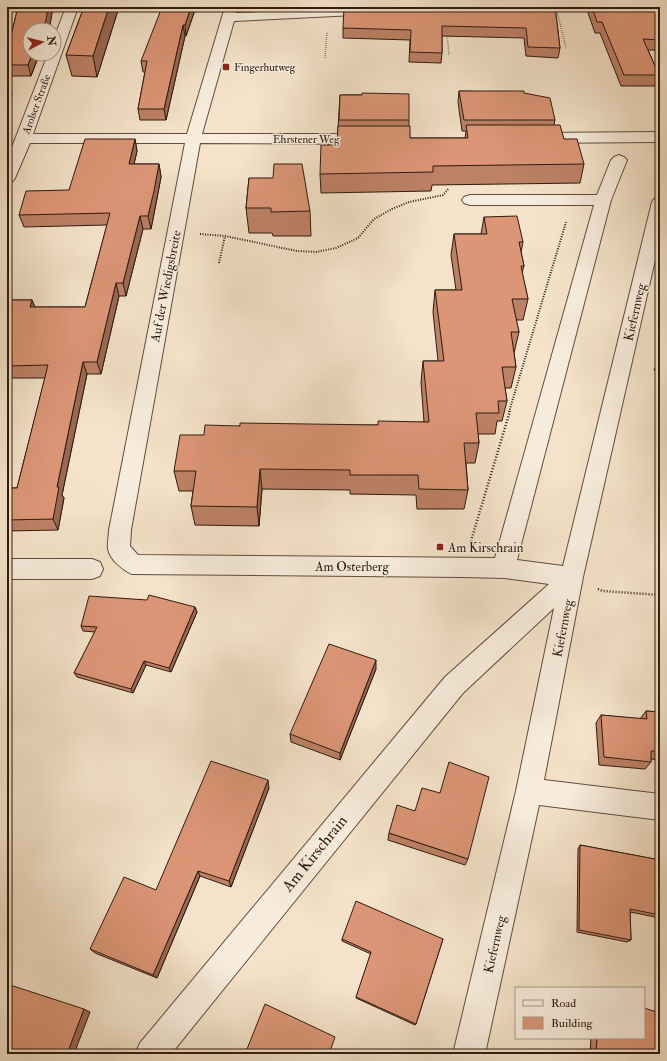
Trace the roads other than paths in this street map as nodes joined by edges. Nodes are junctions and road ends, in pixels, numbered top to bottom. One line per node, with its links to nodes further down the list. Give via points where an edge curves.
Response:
1 (72, 7): 5 (street, Arolser Straße)
2 (390, 10): 3 (street)
3 (230, 12): 7 (street, Auf der Wiedigsbreite)
4 (660, 137): 6 (street)
5 (24, 138): 7 (street, Ehrstener Weg); 10 (street, Arolser Straße)
6 (518, 138)
7 (193, 139): 8 (street, Ehrstener Weg); 14 (street, Auf der Wiedigsbreite, via 120,530 119,549)
8 (383, 139)
9 (619, 160): 12 (street)
10 (7, 178)
11 (470, 200): 12 (street)
12 (603, 200): 15 (street)
13 (660, 202): 18 (street, Kiefernweg)
14 (132, 564): 15 (street, Am Osterberg)
15 (504, 568): 18 (street, Am Osterberg)
16 (7, 569): 17 (street)
17 (92, 569)
18 (572, 577): 19 (street, Kiefernweg); 21 (street, Am Kirschrain, via 454,685)
19 (529, 791): 20 (street); 22 (street, Kiefernweg)
20 (660, 807)
21 (151, 1054)
22 (469, 1054)

